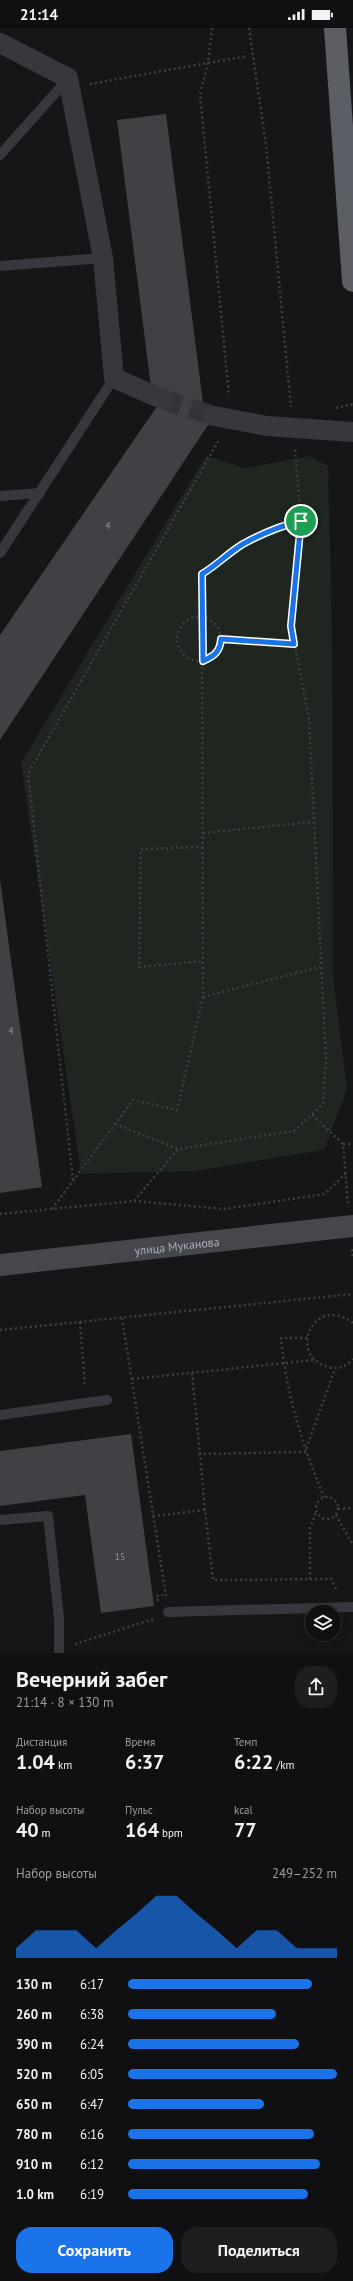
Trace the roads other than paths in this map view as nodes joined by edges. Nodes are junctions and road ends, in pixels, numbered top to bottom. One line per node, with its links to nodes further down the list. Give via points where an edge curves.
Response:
1 (334, 28): 7 (highway)
2 (0, 44): 3 (street)
3 (69, 83): 4 (lane); 5 (street)
4 (0, 155)
5 (103, 258): 6 (lane); 8 (street)
6 (0, 266)
7 (353, 281)
8 (114, 378): 9 (street); 12 (lane)
9 (162, 399)
10 (223, 417): 11 (street, via 293,429)
11 (353, 432)
12 (40, 493): 13 (lane); 14 (lane)
13 (0, 496)
14 (0, 553)
15 (352, 1227): 16 (main road, улица Муканова)
16 (0, 1265)
17 (107, 1400): 18 (lane)
18 (0, 1415)
19 (0, 1520): 22 (lane, via 48,1516)
20 (353, 1607): 21 (lane)
21 (164, 1615)
22 (59, 1651)

